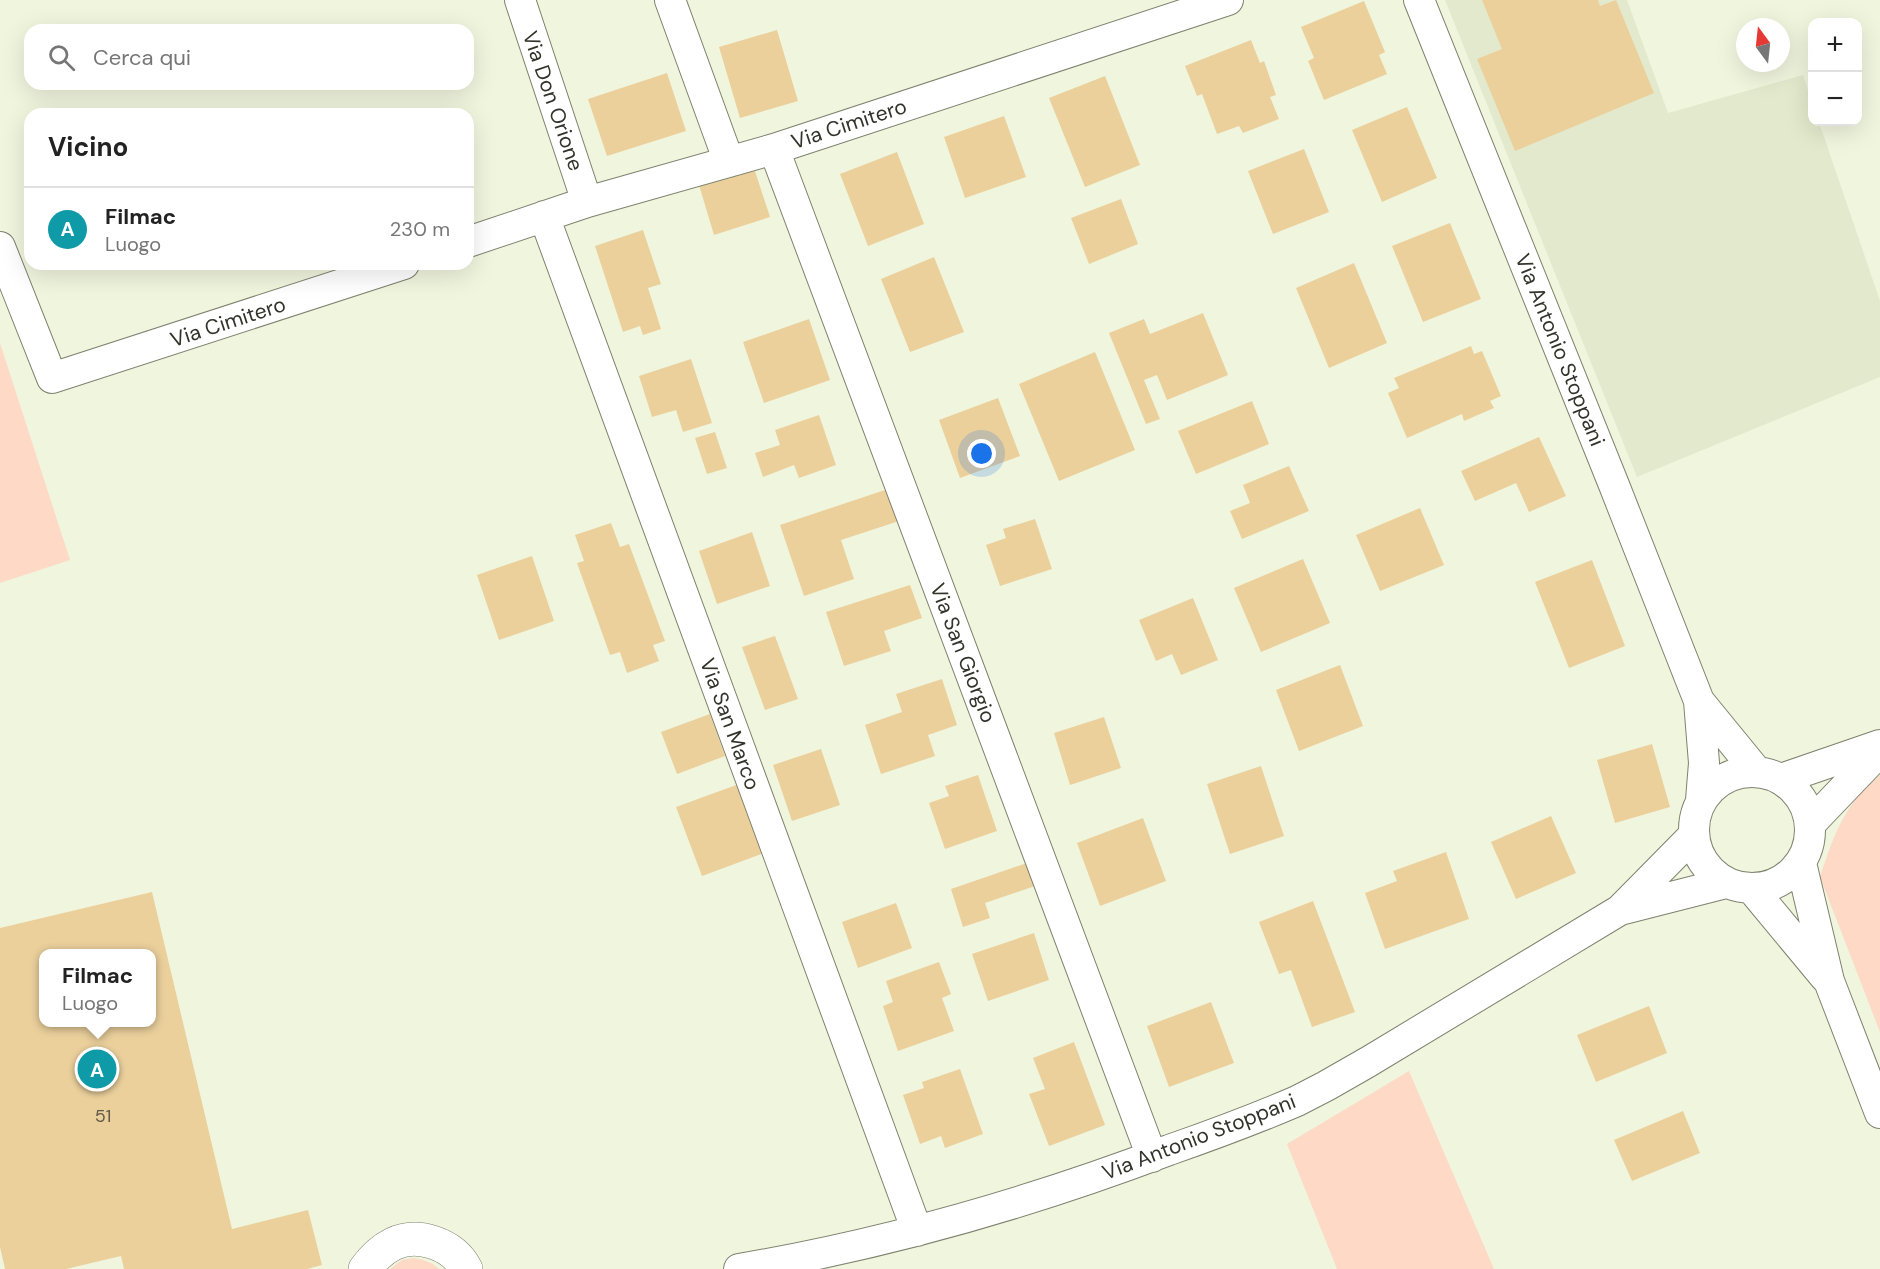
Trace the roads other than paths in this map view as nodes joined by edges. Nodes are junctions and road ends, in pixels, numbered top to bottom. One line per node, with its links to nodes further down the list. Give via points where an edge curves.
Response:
1 (520, 0): 7 (street, Via Don Orione)
2 (670, 0): 6 (street)
3 (1228, 0): 5 (street, Via Cimitero)
4 (1419, 0): 12 (street, Via Antonio Stoppani)
5 (774, 149): 6 (street, Via Cimitero); 24 (street, Via San Giorgio)
6 (729, 162): 7 (street, Via Cimitero)
7 (587, 202): 8 (street, Via Cimitero)
8 (544, 216): 9 (street, Via Cimitero); 25 (street, Via San Marco)
9 (474, 240)
10 (0, 247): 11 (street, Via Cimitero, via 52,378)
11 (386, 270)
12 (1699, 701): 15 (street, Via Antonio Stoppani); 16 (street, Via Antonio Stoppani, via 1704,763)
13 (1880, 745): 15 (street)
14 (1880, 751): 17 (street)
15 (1769, 775): 16 (street, via 1740,772 1725,778); 17 (street, via 1795,791 1806,805)
16 (1701, 800): 18 (street)
17 (1810, 823): 19 (street, via 1809,844)
18 (1693, 836): 20 (street, via 1710,872); 21 (street, Via Antonio Stoppani)
19 (1801, 863): 20 (street, via 1788,877 1771,886); 22 (street)
20 (1739, 886): 21 (street, Via Antonio Stoppani); 22 (street)
21 (1620, 910): 24 (street, Via Antonio Stoppani, via 1326,1086)
22 (1829, 981): 23 (street)
23 (1880, 1113)
24 (1152, 1157): 25 (street, Via Antonio Stoppani, via 1040,1196)
25 (917, 1232): 28 (street, Via Antonio Stoppani)
26 (468, 1267): 27 (street, via 450,1250 413,1239 394,1243 378,1253)
27 (365, 1269)
28 (739, 1269)

